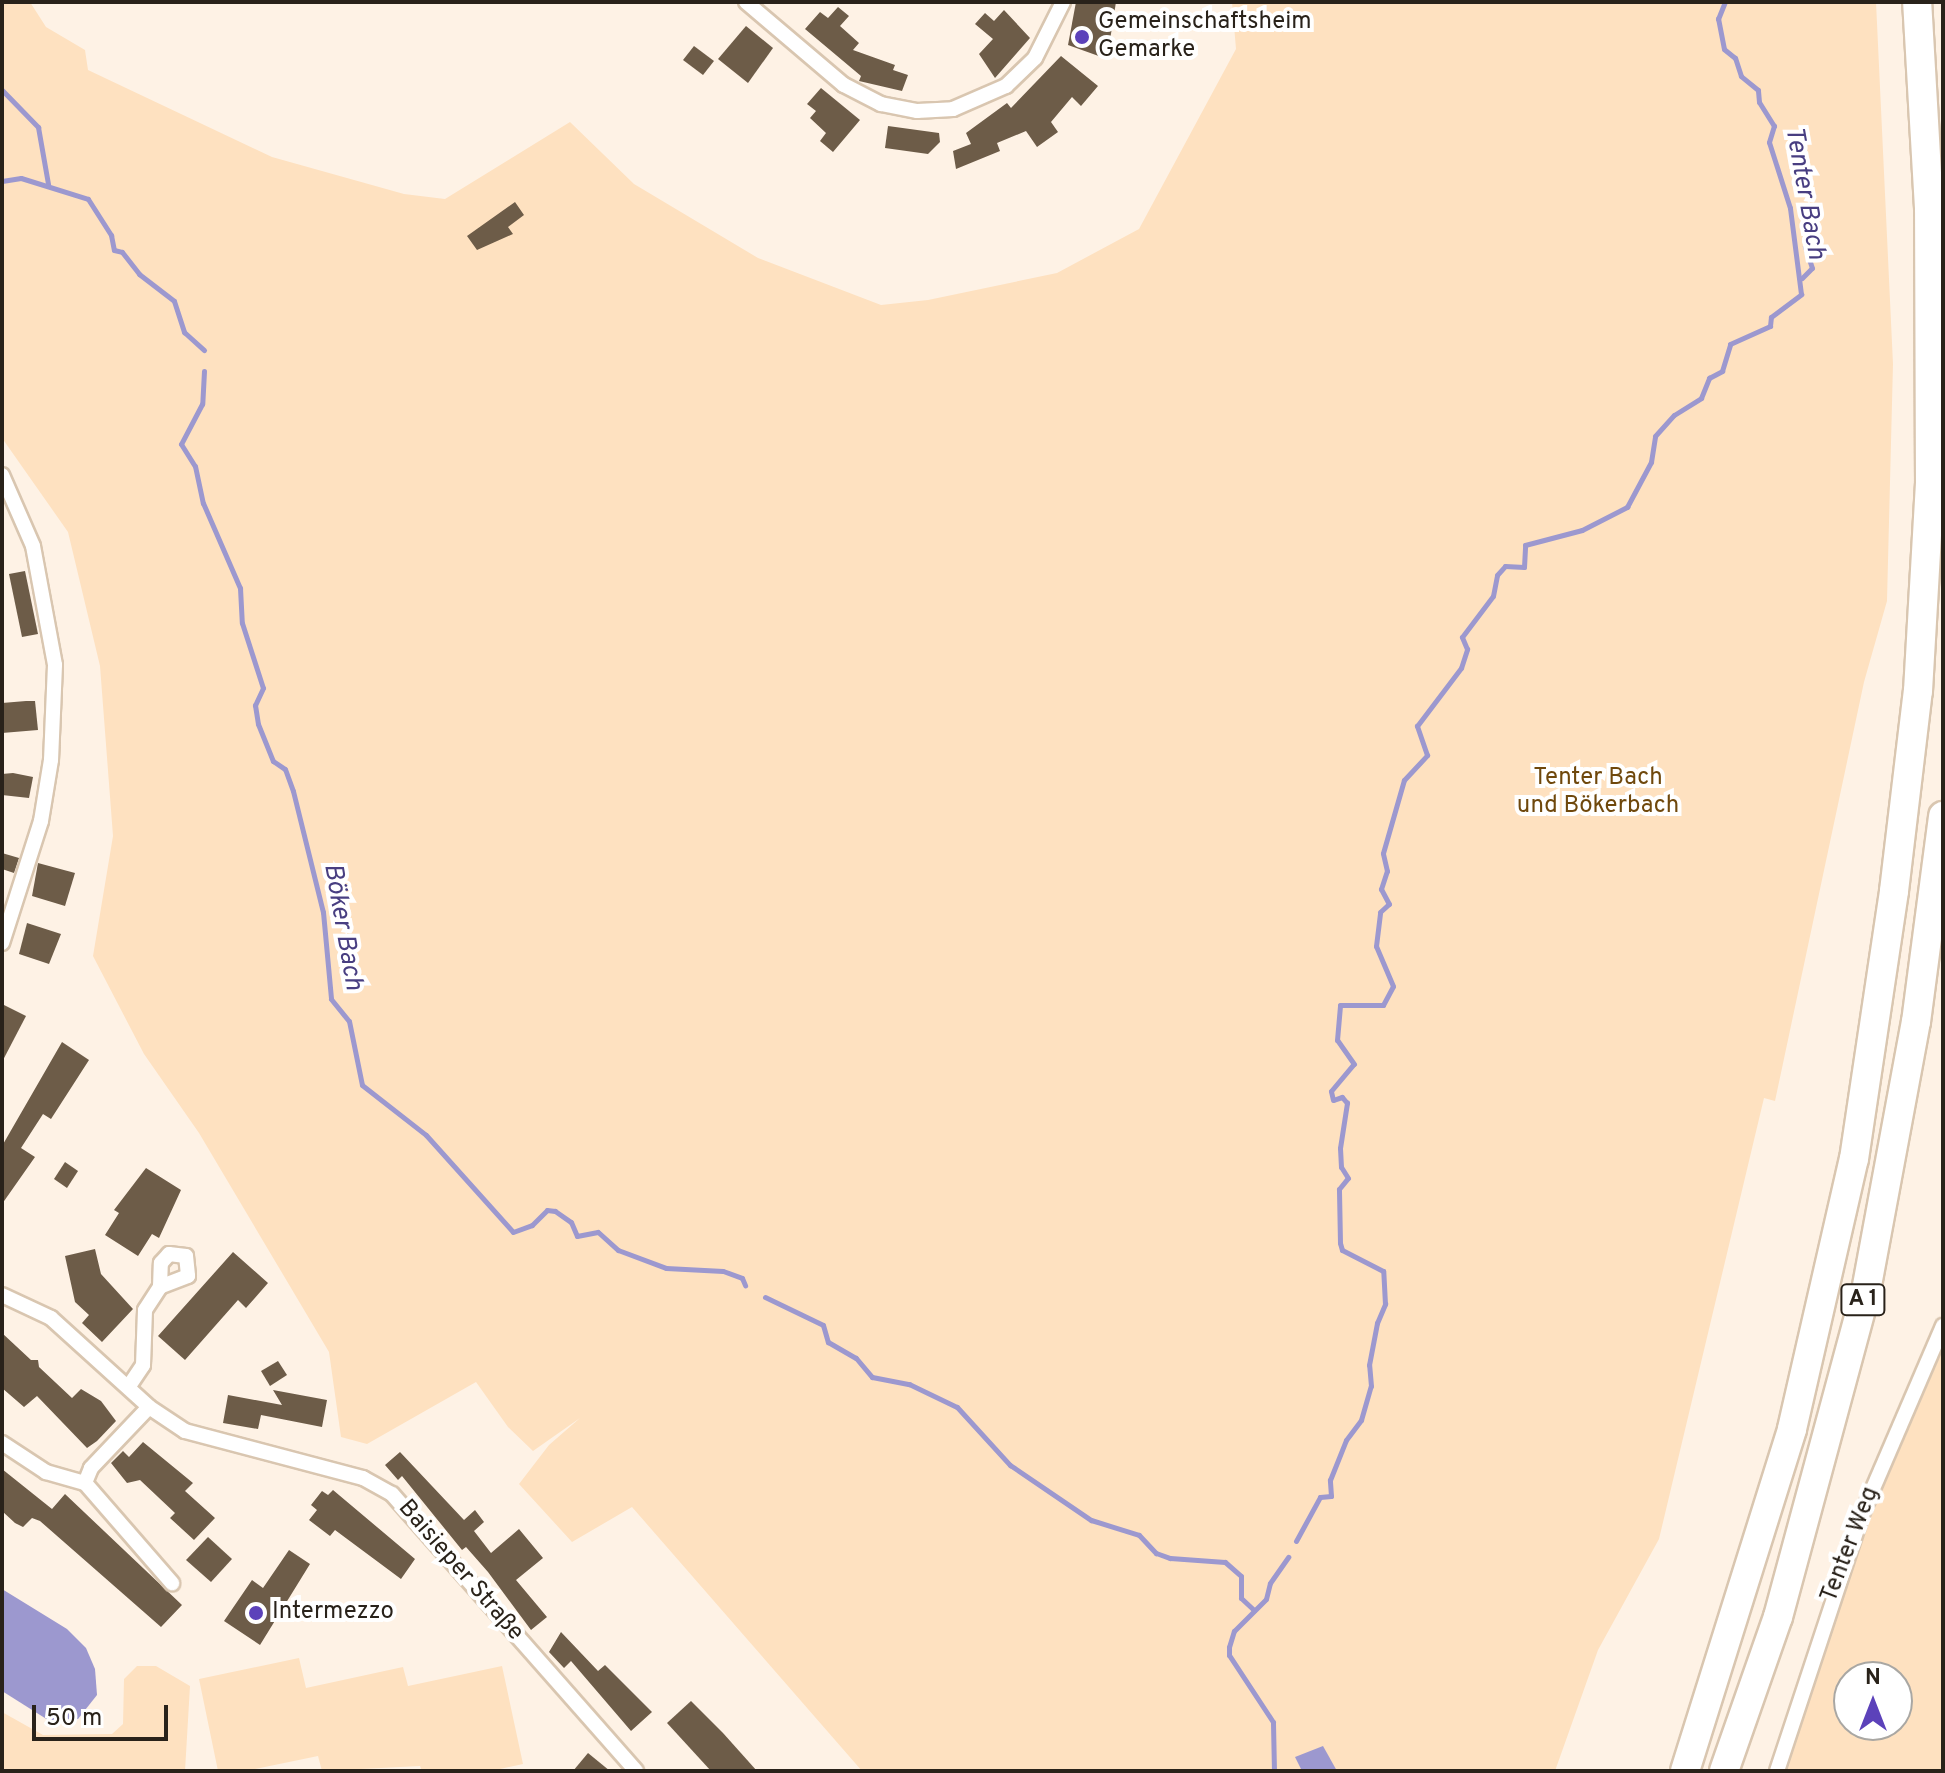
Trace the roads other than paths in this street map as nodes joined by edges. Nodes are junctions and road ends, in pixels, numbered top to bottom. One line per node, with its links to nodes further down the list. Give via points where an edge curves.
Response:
1 (746, 2): 2 (street, via 844,85 881,104 917,111 969,104 1014,80 1047,40)
2 (1063, 2)
3 (1917, 2): 16 (highway, A 1, via 1929,208 1930,484 1918,691 1891,920 1854,1159 1792,1429)
4 (2, 475): 6 (street, via 33,546 45,590 55,683 41,821)
5 (1943, 816): 17 (highway, A 1, via 1916,1022 1866,1291 1778,1617)
6 (2, 943)
7 (160, 1287): 10 (street, via 145,1310 143,1365)
8 (2, 1295): 10 (street, Baisieper Straße, via 51,1318)
9 (1943, 1326): 18 (street, Tenter Weg, via 1856,1528)
10 (129, 1386): 11 (street, Baisieper Straße)
11 (149, 1407): 13 (street, via 91,1468); 15 (street, Baisieper Straße, via 185,1431 363,1478 392,1494)
12 (2, 1443): 13 (street, via 46,1472)
13 (85, 1483): 14 (street)
14 (172, 1583)
15 (636, 1771)
16 (1685, 1771)
17 (1724, 1771)
18 (1777, 1771)

